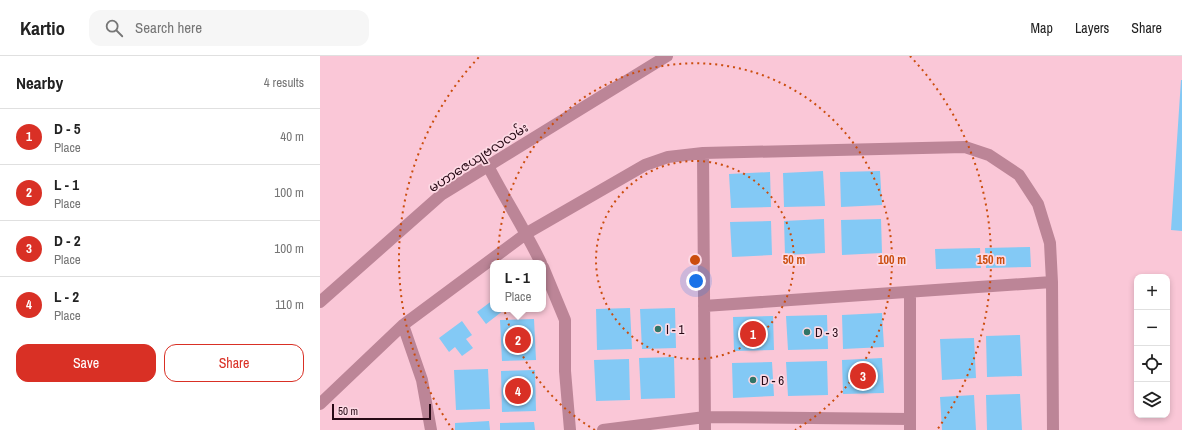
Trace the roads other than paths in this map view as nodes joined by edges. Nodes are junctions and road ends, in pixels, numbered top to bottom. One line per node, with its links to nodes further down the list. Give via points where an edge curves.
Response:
1 (667, 56): 3 (street, မဟာဇေယျဗလလမ်း)
2 (703, 153): 4 (street, via 668,157 645,165); 9 (street, via 965,147 989,154 1019,175 1038,204 1050,243); 12 (street)
3 (488, 166): 4 (street); 11 (street, မဟာဇေယျဗလလမ်း, via 441,195)
4 (527, 233): 6 (street); 7 (street)
5 (490, 260): 13 (street)
6 (491, 260)
7 (540, 260)
8 (546, 274): 18 (street, via 565,320 565,371)
9 (1052, 282): 10 (street); 21 (street)
10 (910, 292): 12 (street); 16 (street)
11 (320, 302)
12 (704, 306): 15 (street)
13 (403, 325): 14 (street); 17 (street, via 422,380)
14 (320, 404)
15 (705, 417): 16 (street); 19 (street); 20 (street)
16 (910, 425)
17 (431, 430)
18 (570, 430)
19 (603, 430)
20 (705, 430)
21 (1053, 430)

